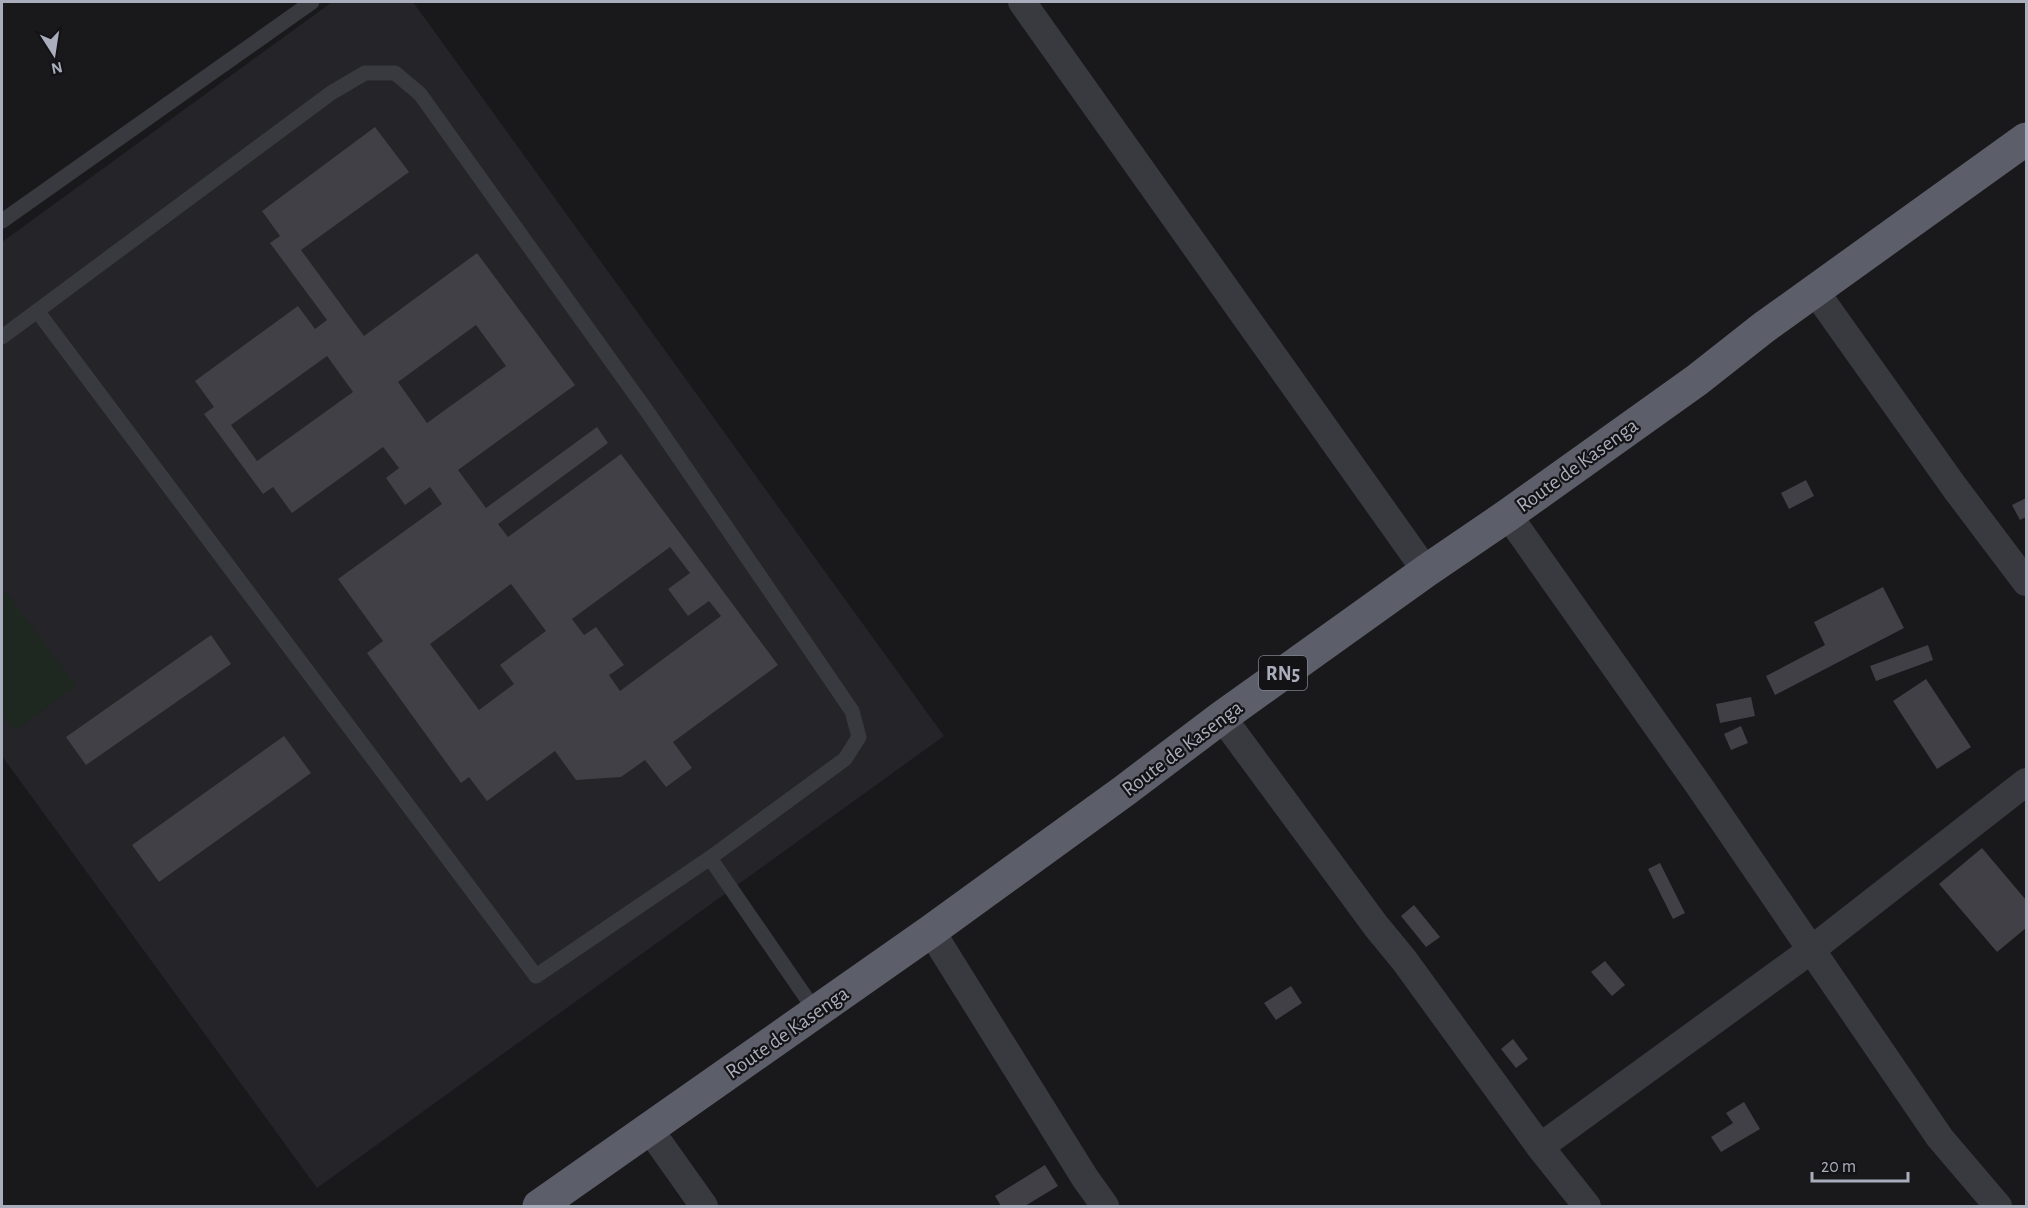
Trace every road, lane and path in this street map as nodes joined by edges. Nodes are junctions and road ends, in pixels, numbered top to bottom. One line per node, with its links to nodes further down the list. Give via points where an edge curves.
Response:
1 (312, 2): 4 (lane)
2 (1022, 2): 9 (street)
3 (2026, 140): 5 (highway, Route de Kasenga / RN5)
4 (2, 221)
5 (1815, 291): 8 (highway, Route de Kasenga / RN5); 10 (street)
6 (38, 312): 7 (lane); 13 (lane, via 536,976); 13 (lane, via 331,93 366,73 395,73 420,94 649,414 852,711 859,737 845,759)
7 (2, 337)
8 (1508, 515): 9 (highway, Route de Kasenga / RN5); 15 (street)
9 (1426, 571): 11 (highway, Route de Kasenga / RN5)
10 (2026, 582)
11 (1222, 717): 14 (highway, Route de Kasenga / RN5); 18 (street)
12 (2026, 782): 15 (street)
13 (710, 858): 16 (lane)
14 (931, 931): 16 (highway, Route de Kasenga / RN5); 21 (street, via 1084,1178)
15 (1811, 950): 18 (street); 23 (street, via 1940,1138)
16 (816, 1012): 17 (highway, Route de Kasenga / RN5)
17 (651, 1130): 19 (highway, Route de Kasenga / RN5); 20 (street)
18 (1540, 1147): 22 (street)
19 (539, 1206)
20 (704, 1206)
21 (1106, 1206)
22 (1587, 1206)
23 (1998, 1206)

